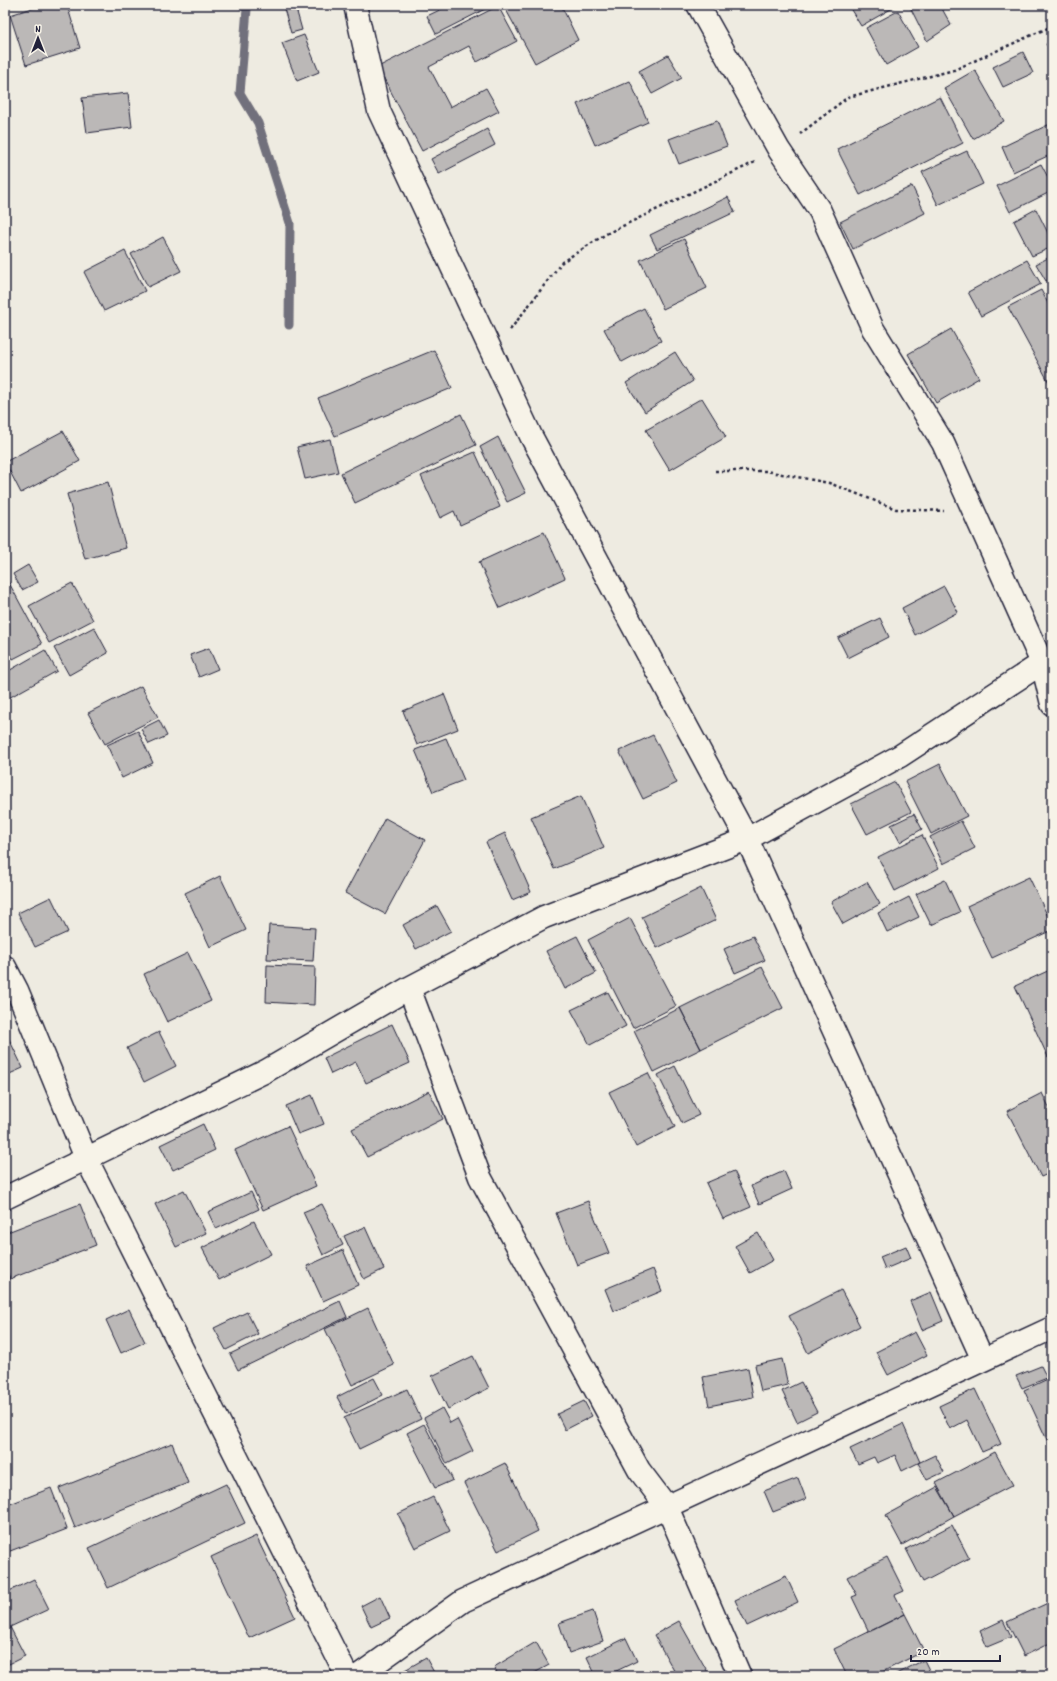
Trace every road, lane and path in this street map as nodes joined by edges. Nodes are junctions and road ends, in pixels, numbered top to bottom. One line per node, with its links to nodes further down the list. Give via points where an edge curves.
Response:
1 (354, 5): 7 (street, via 379,111 531,436)
2 (698, 5): 4 (street, via 779,150 820,211 873,329 943,443)
3 (715, 471): 4 (path, via 766,471 829,483 896,509)
4 (975, 512): 5 (street)
5 (1047, 661): 6 (street); 7 (street, via 900,756)
6 (1052, 704)
7 (747, 839): 9 (street, via 544,917); 13 (street)
8 (5, 967): 10 (street, via 17,990)
9 (409, 988): 10 (street, via 266,1071); 14 (street, via 480,1177 639,1470)
10 (86, 1158): 11 (street); 15 (street)
11 (5, 1198)
12 (1052, 1328): 13 (street)
13 (983, 1360): 14 (street)
14 (667, 1507): 16 (street, via 463,1601); 17 (street)
15 (347, 1676)
16 (358, 1676)
17 (740, 1676)

